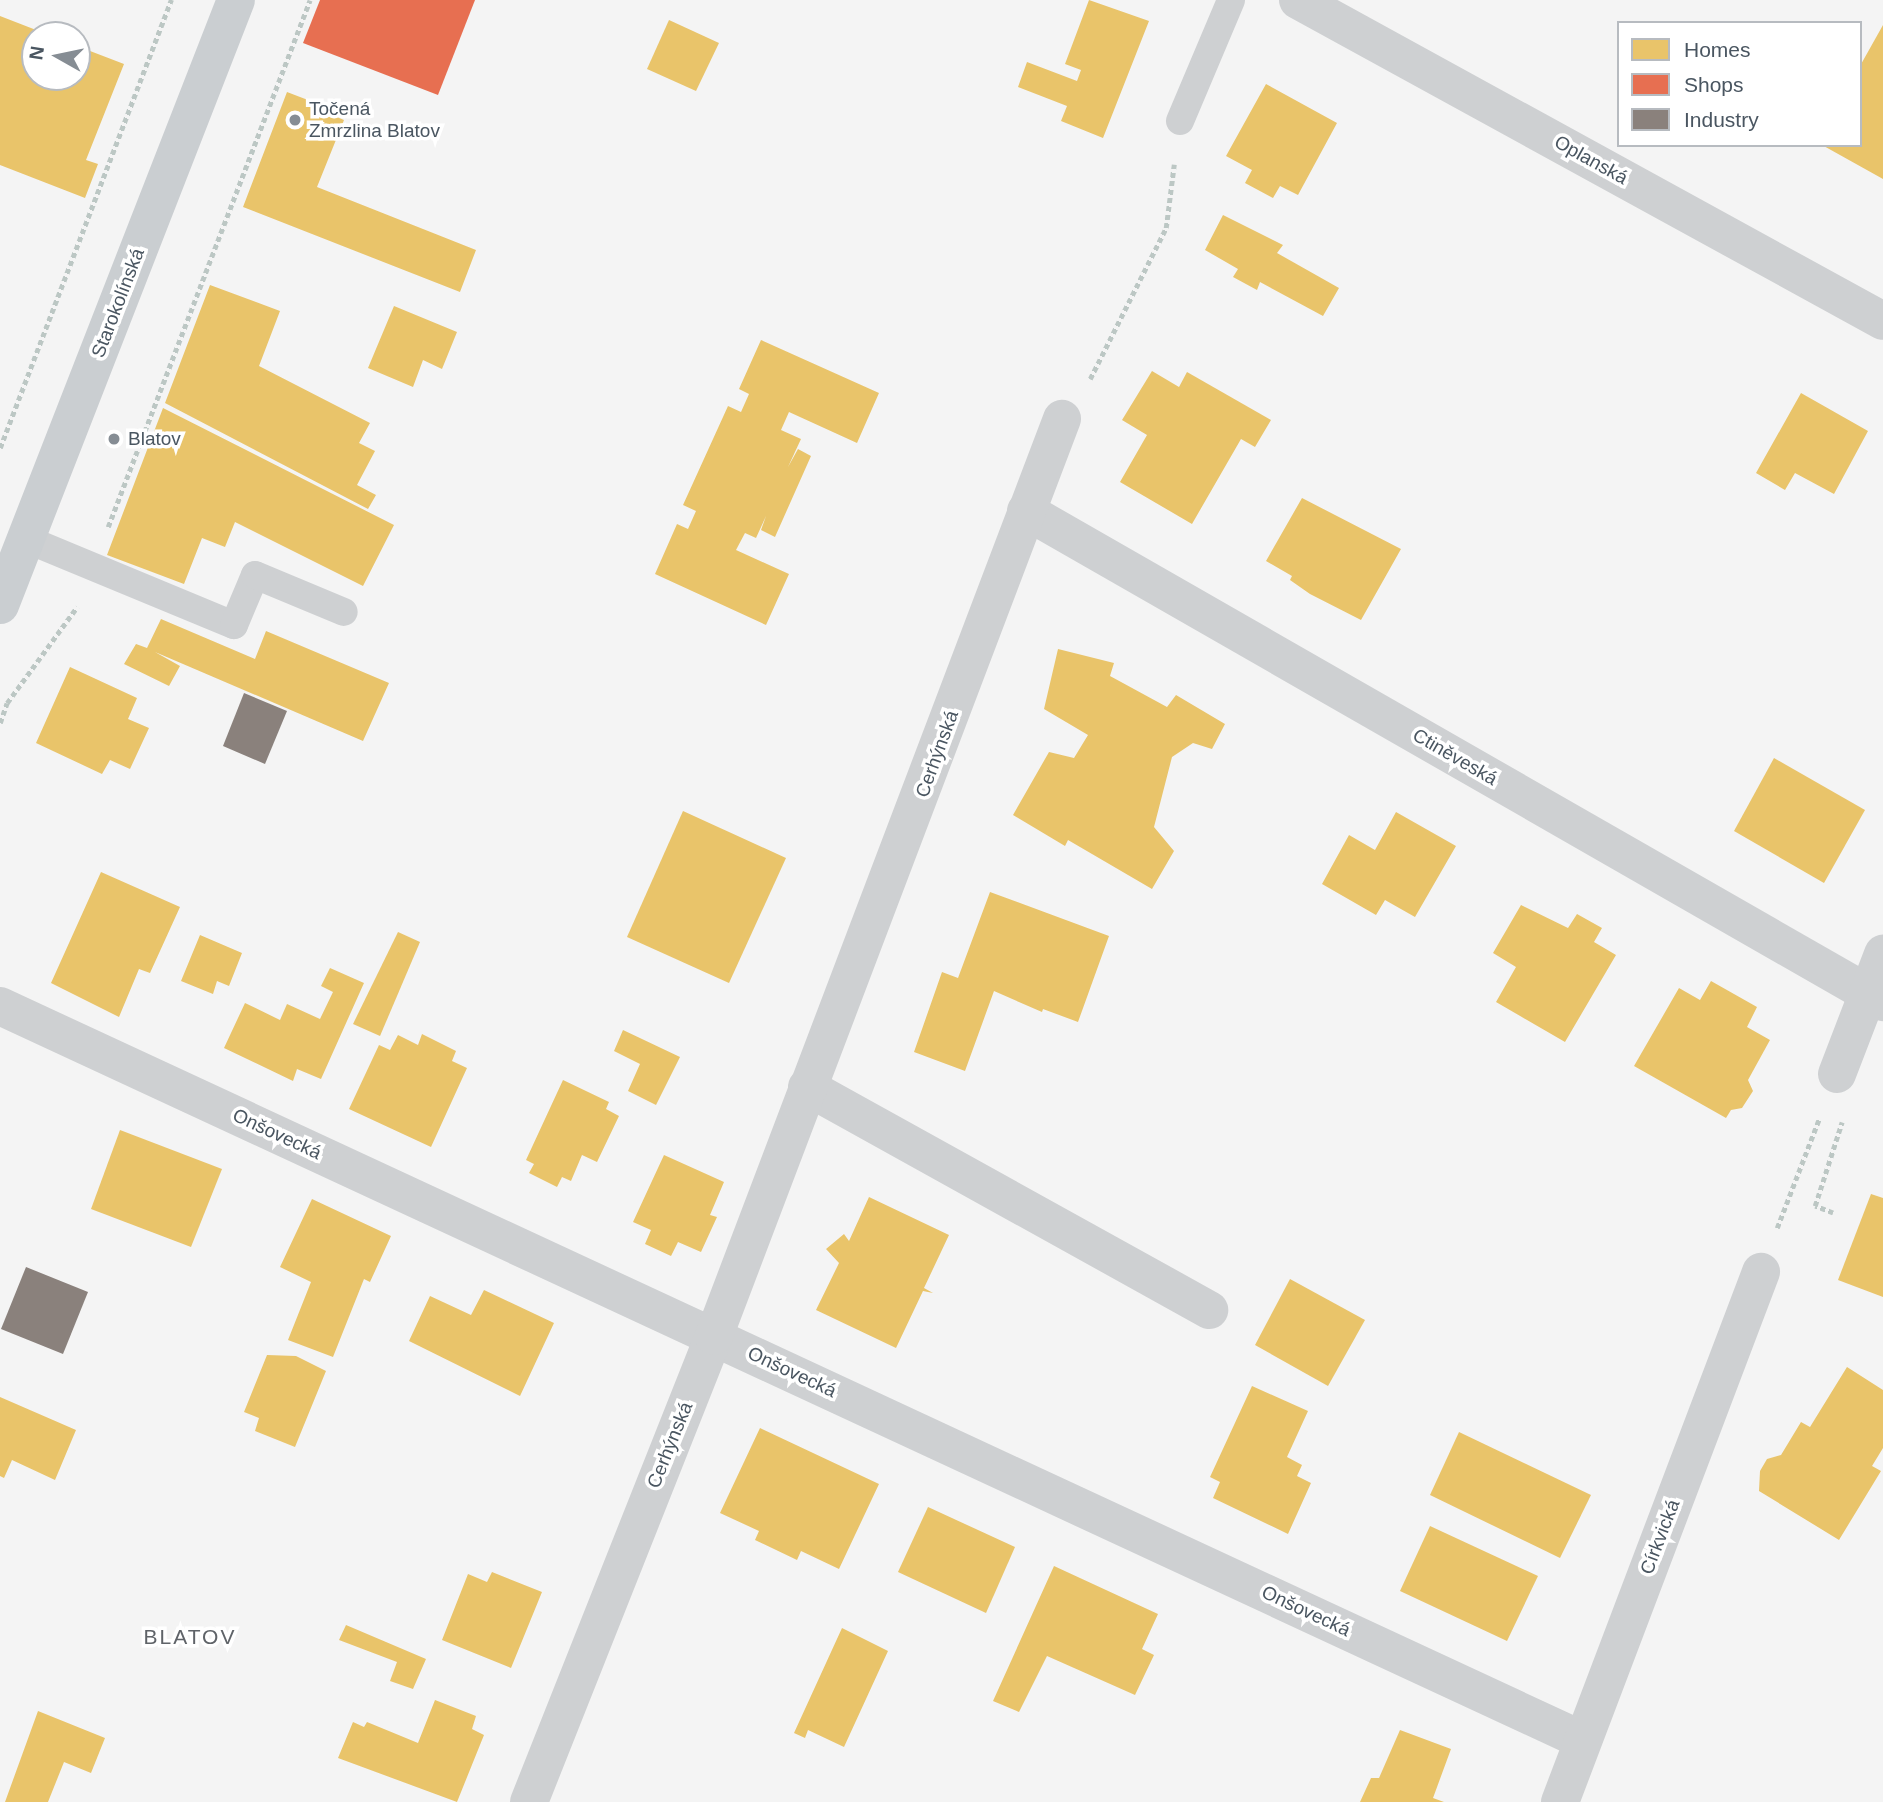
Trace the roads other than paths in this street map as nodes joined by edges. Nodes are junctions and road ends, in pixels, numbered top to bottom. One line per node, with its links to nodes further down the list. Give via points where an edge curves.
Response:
1 (236, 0): 8 (main road, Starokolínská)
2 (1231, 0): 4 (lane)
3 (1298, 0): 5 (street, Oplanská)
4 (1180, 121)
5 (1883, 321)
6 (1062, 419): 7 (street, Cerhýnská)
7 (1026, 511): 12 (street, Ctiněveská); 15 (street, Cerhýnská)
8 (26, 539): 9 (main road, Starokolínská); 10 (lane, via 234,625 255,575)
9 (0, 605)
10 (345, 612)
11 (1883, 954): 12 (street)
12 (1874, 997): 14 (street)
13 (0, 1006): 18 (street, Onšovecká)
14 (1837, 1074)
15 (807, 1087): 17 (street); 18 (street, Cerhýnská)
16 (1760, 1272): 19 (street, Církvická)
17 (1209, 1310)
18 (714, 1336): 19 (street, Onšovecká); 20 (street, Cerhýnská)
19 (1582, 1740): 21 (street, Církvická)
20 (529, 1802)
21 (1560, 1802)

